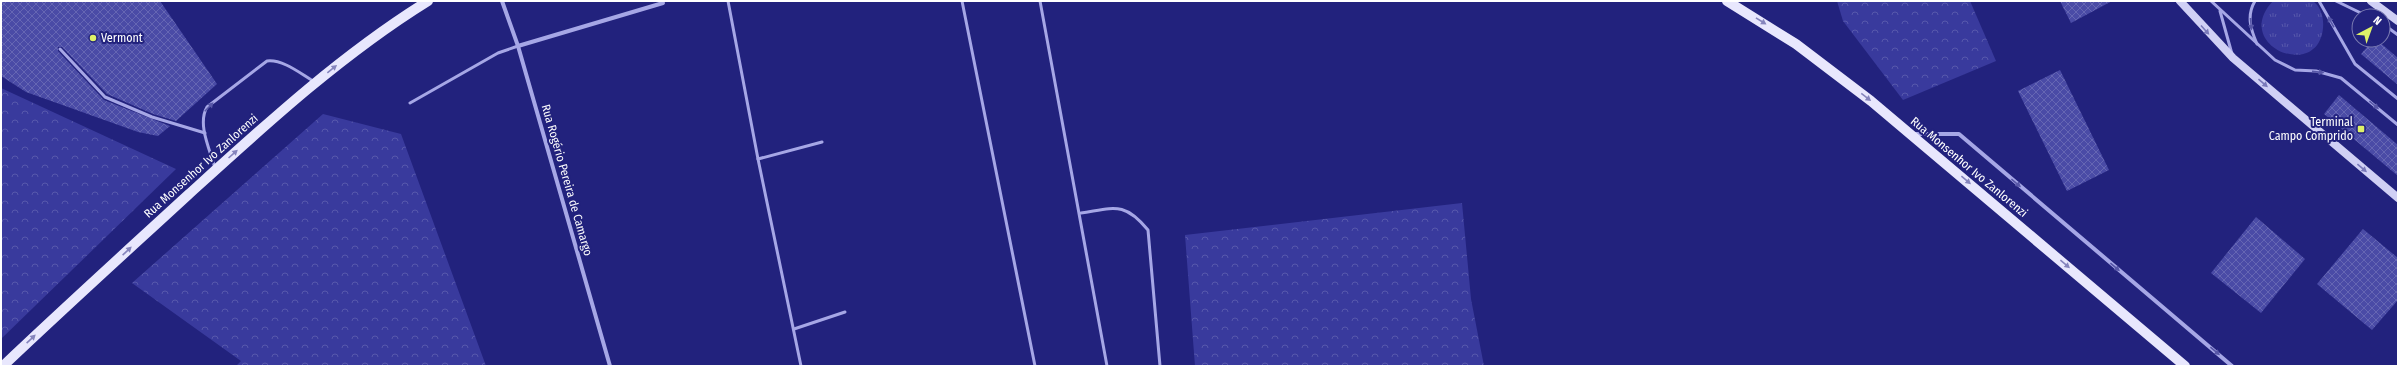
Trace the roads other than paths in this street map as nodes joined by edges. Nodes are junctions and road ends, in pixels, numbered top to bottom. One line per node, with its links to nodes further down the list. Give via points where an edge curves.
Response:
1 (428, 1): 21 (main road, Rua Monsenhor Ivo Zanlorenzi, one-way to 1, via 394,22)
2 (502, 1): 17 (street, Rua Rogério Pereira de Camargo)
3 (728, 1): 28 (lane)
4 (962, 1): 37 (lane)
5 (1040, 1): 31 (lane)
6 (1727, 1): 26 (main road, Rua Monsenhor Ivo Zanlorenzi, one-way to 26, via 1796,44)
7 (2180, 1): 20 (street, one-way to 20)
8 (2211, 1): 15 (lane)
9 (2254, 1): 18 (lane, one-way to 18, via 2250,9 2250,29)
10 (2319, 1): 22 (lane, one-way to 10, via 2355,64)
11 (2336, 1): 14 (lane)
12 (2372, 1): 16 (street)
13 (663, 4): 17 (street)
14 (2351, 8)
15 (2220, 9): 18 (lane); 20 (lane)
16 (2398, 21)
17 (518, 46): 23 (lane, via 498,53); 35 (street, Rua Rogério Pereira de Camargo)
18 (2259, 47): 24 (lane, one-way to 24, via 2275,60 2295,70 2316,71 2341,78)
19 (60, 49): 25 (lane, via 105,97 152,117)
20 (2233, 58): 30 (street, one-way to 30)
21 (315, 82): 25 (lane, one-way to 21, via 202,115 207,107 267,61 273,60 285,65); 29 (main road, Rua Monsenhor Ivo Zanlorenzi, one-way to 21)
22 (2398, 99)
23 (410, 103)
24 (2398, 125)
25 (205, 133): 29 (lane)
26 (1911, 134): 40 (main road, Rua Monsenhor Ivo Zanlorenzi, one-way to 40); 41 (street, one-way to 41, via 1959,134)
27 (822, 142): 28 (lane)
28 (758, 159): 33 (lane)
29 (216, 169): 34 (main road, Rua Monsenhor Ivo Zanlorenzi, one-way to 29)
30 (2398, 198)
31 (1080, 213): 38 (lane); 39 (lane, via 1118,208 1136,215 1148,230)
32 (845, 312): 33 (lane)
33 (794, 329): 36 (lane)
34 (3, 366)
35 (610, 366)
36 (801, 366)
37 (1035, 366)
38 (1106, 366)
39 (1160, 366)
40 (2185, 366)
41 (2232, 366)

